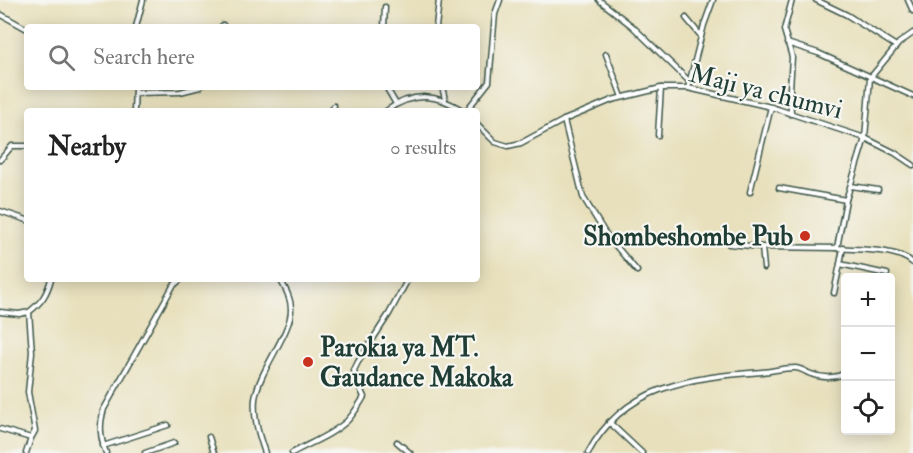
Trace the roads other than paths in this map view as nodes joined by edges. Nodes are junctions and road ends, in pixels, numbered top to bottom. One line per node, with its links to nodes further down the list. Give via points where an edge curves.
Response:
1 (143, 0): 13 (street)
2 (438, 0): 15 (street)
3 (500, 0): 39 (street, via 495,14 489,82)
4 (599, 0): 23 (street)
5 (713, 0): 18 (street)
6 (792, 0): 19 (street, via 784,30)
7 (816, 0): 20 (street)
8 (908, 0): 10 (street)
9 (385, 7): 14 (street)
10 (913, 11)
11 (0, 14): 16 (street)
12 (686, 18): 18 (street)
13 (137, 24)
14 (384, 24)
15 (436, 24)
16 (24, 27)
17 (913, 33): 20 (street)
18 (701, 36): 23 (street)
19 (787, 43): 22 (street); 40 (street, via 793,61)
20 (896, 46): 22 (street)
21 (606, 54): 32 (street)
22 (870, 78): 31 (street); 44 (street)
23 (690, 82): 25 (street)
24 (661, 88): 25 (street, Maji ya chumvi); 32 (street, Maji ya chumvi); 43 (street)
25 (688, 88): 35 (street, Maji ya chumvi)
26 (136, 90): 30 (street)
27 (170, 90): 30 (street)
28 (388, 90): 34 (street)
29 (443, 90): 33 (street)
30 (136, 93): 36 (street)
31 (913, 96)
32 (622, 97): 41 (street, Maji ya chumvi)
33 (445, 99): 34 (street, via 411,98); 38 (street)
34 (396, 104): 37 (street)
35 (771, 107): 40 (street, Maji ya chumvi); 51 (street)
36 (134, 108)
37 (390, 108)
38 (460, 108)
39 (467, 108)
40 (791, 114): 44 (street, Maji ya chumvi)
41 (564, 120): 42 (street, Maji ya chumvi, via 508,146 495,142); 62 (street, via 588,208)
42 (480, 127)
43 (658, 135)
44 (865, 138): 47 (street, Maji ya chumvi); 48 (street)
45 (24, 146): 46 (street, via 12,146)
46 (0, 160)
47 (913, 165)
48 (851, 186): 50 (street); 52 (street)
49 (779, 188): 52 (street)
50 (878, 190)
51 (750, 192)
52 (846, 200): 57 (street)
53 (0, 212): 54 (street)
54 (24, 219)
55 (729, 244): 56 (street)
56 (762, 247): 57 (street); 61 (street)
57 (837, 248): 58 (street)
58 (843, 248): 59 (street, via 890,253); 60 (street)
59 (913, 262)
60 (840, 264): 63 (street); 68 (street)
61 (764, 268)
62 (637, 271)
63 (882, 273)
64 (50, 282): 70 (street, via 42,301)
65 (178, 282): 79 (street, via 104,409 100,423)
66 (282, 282): 84 (street, via 292,311 255,398 255,421)
67 (406, 282): 85 (street, via 354,370 364,397 346,422)
68 (834, 293)
69 (0, 312): 70 (street)
70 (29, 312): 76 (street, via 32,352 28,392 34,431)
71 (841, 375): 72 (street, via 823,377 795,368 697,378 654,392)
72 (609, 422): 87 (street); 88 (street)
73 (168, 425): 79 (street)
74 (0, 429): 76 (street)
75 (209, 437): 83 (street)
76 (31, 438): 80 (street)
77 (397, 442): 86 (street)
78 (174, 443): 82 (street)
79 (104, 449): 81 (street)
80 (26, 453)
81 (100, 453)
82 (145, 453)
83 (214, 453)
84 (265, 453)
85 (292, 453)
86 (410, 453)
87 (588, 453)
88 (642, 453)

